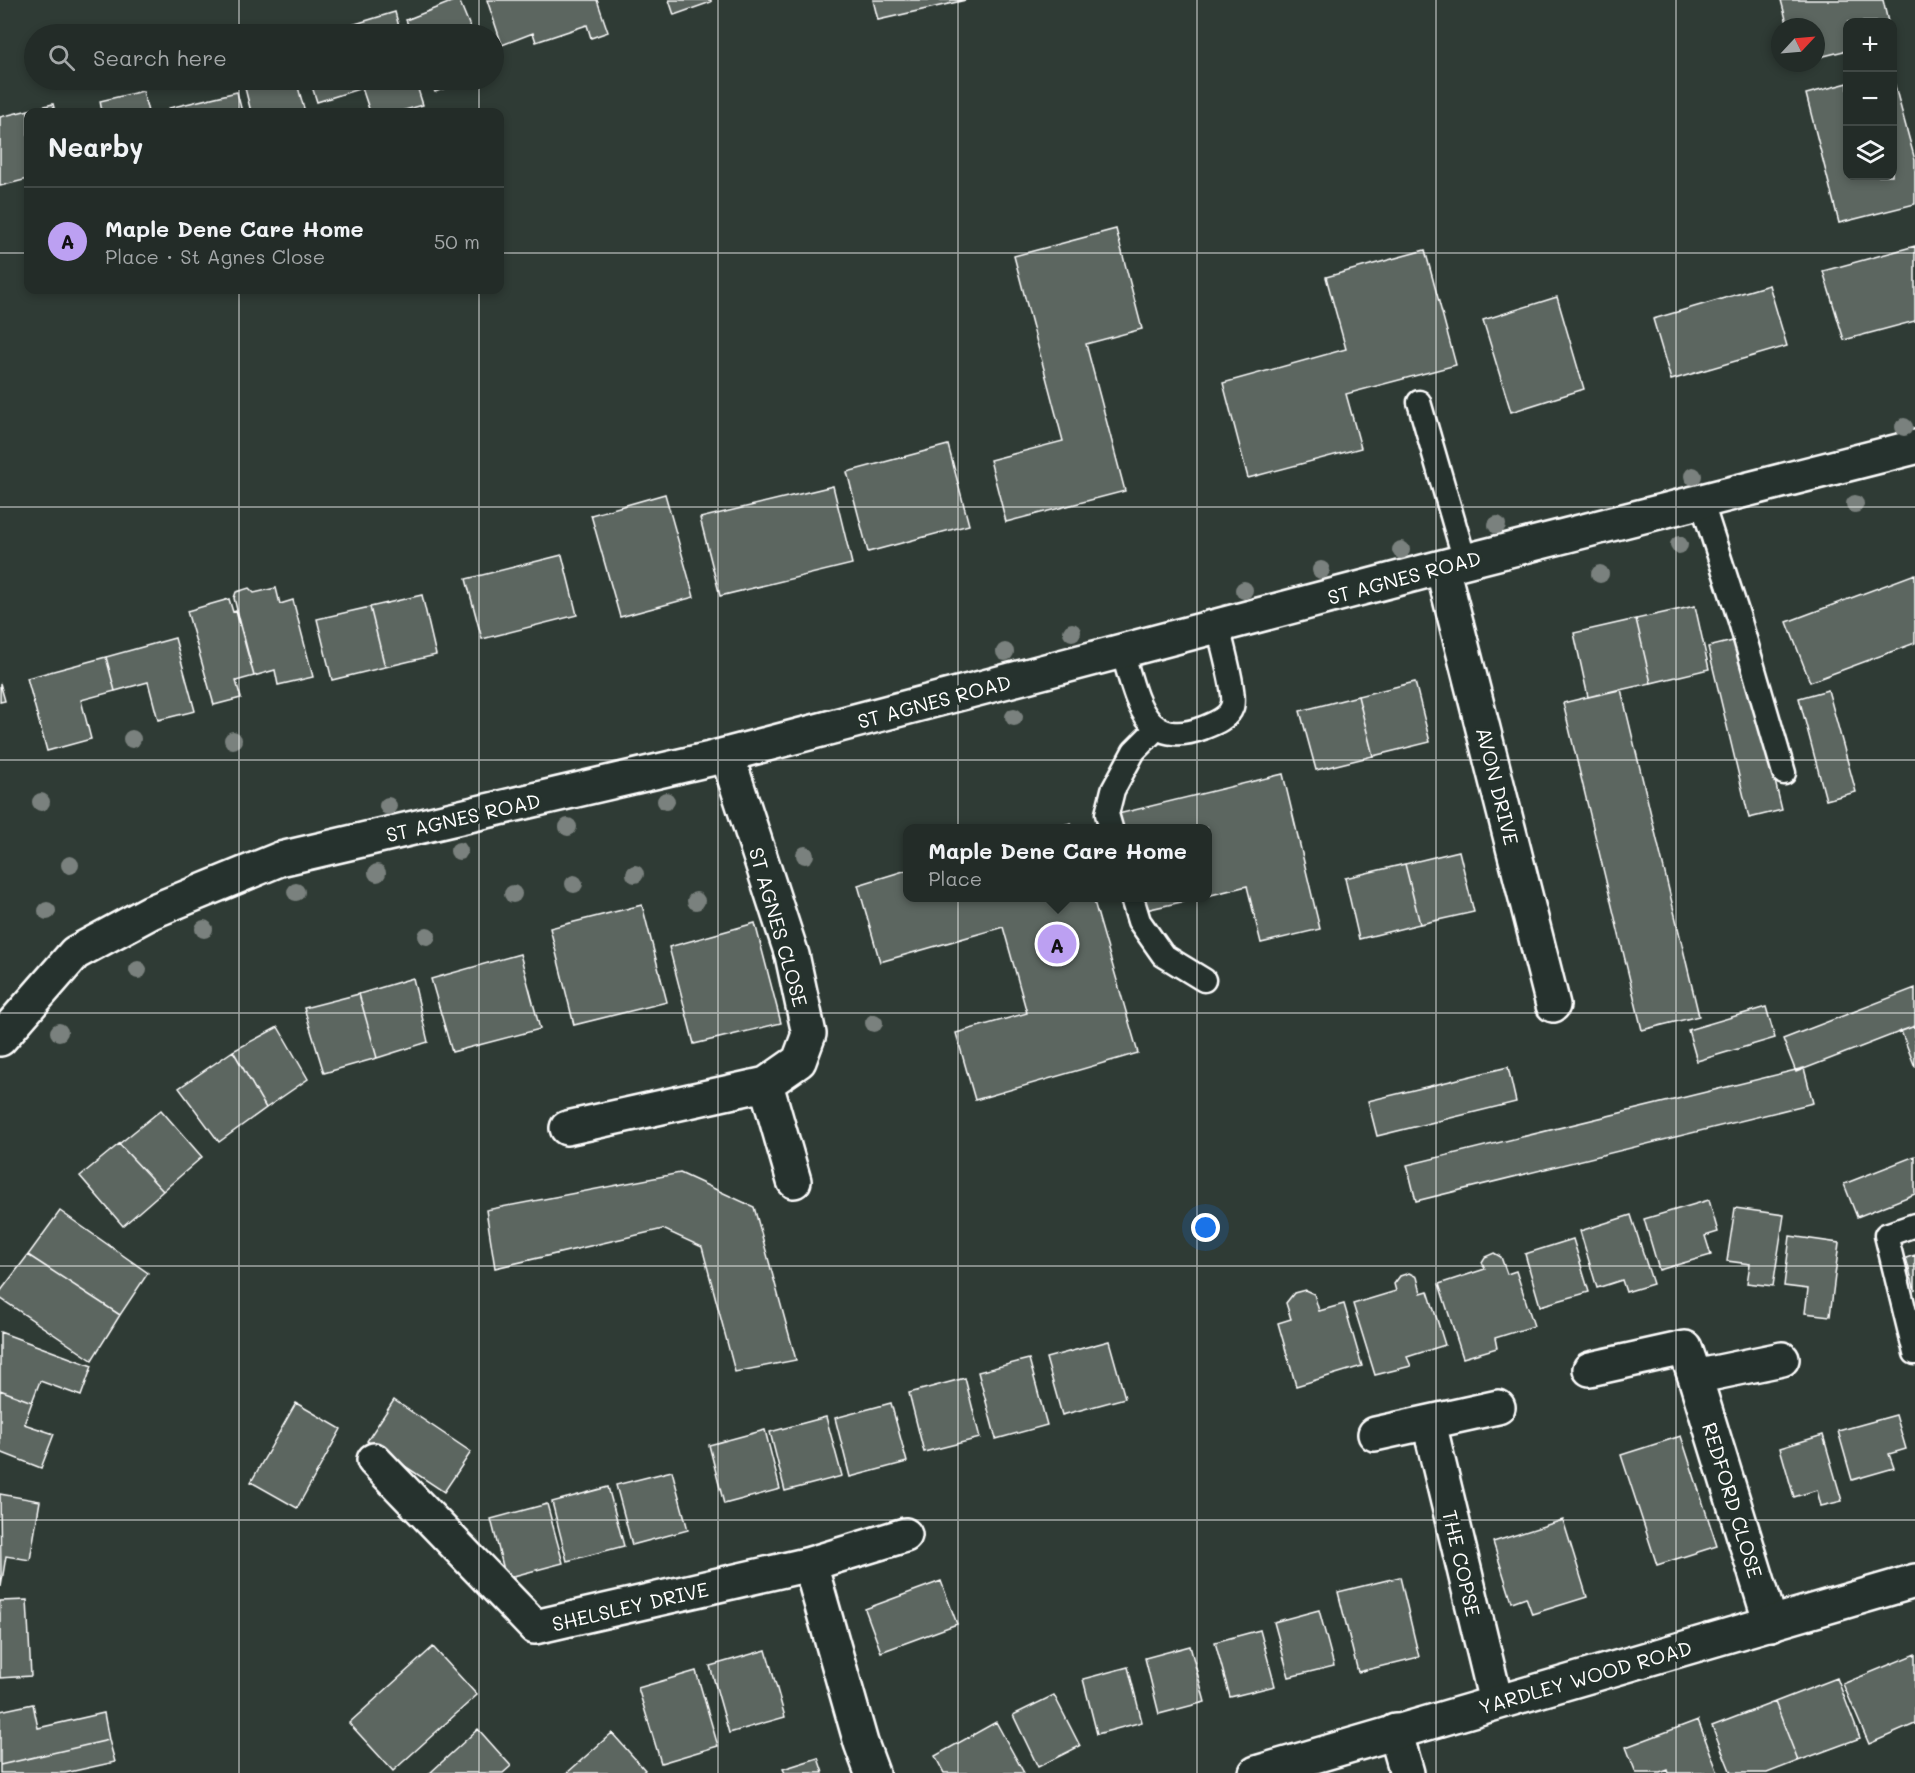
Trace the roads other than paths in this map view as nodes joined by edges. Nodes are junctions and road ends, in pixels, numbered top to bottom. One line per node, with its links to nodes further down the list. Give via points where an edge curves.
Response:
1 (1419, 402): 4 (lane)
2 (1915, 447): 3 (street, ST AGNES ROAD)
3 (1701, 500): 4 (street, ST AGNES ROAD); 9 (lane)
4 (1454, 564): 5 (street, ST AGNES ROAD); 13 (street, AVON DRIVE)
5 (1218, 626): 6 (street, ST AGNES ROAD); 7 (lane, via 1232,707 1223,719 1188,733 1175,734)
6 (1122, 651): 7 (lane, via 1143,714); 8 (street, ST AGNES ROAD)
7 (1157, 728): 10 (lane, via 1134,751 1113,790 1107,814)
8 (727, 755): 14 (street, ST AGNES ROAD, via 280,859 151,912 75,953); 15 (street, ST AGNES CLOSE, via 792,955 809,1034 799,1061)
9 (1784, 773)
10 (1110, 824)
11 (1133, 902): 12 (lane, via 1139,921 1163,955)
12 (1204, 980)
13 (1553, 1005)
14 (0, 1039)
15 (766, 1084): 16 (street, ST AGNES CLOSE); 17 (street)
16 (567, 1128)
17 (794, 1181)
18 (1915, 1225): 19 (lane, via 1886,1235)
19 (1915, 1353)
20 (1782, 1359): 22 (street)
21 (1590, 1369): 22 (street, REDFORD CLOSE, via 1685,1348)
22 (1695, 1377): 30 (street, REDFORD CLOSE)
23 (1498, 1407): 24 (street)
24 (1429, 1423): 25 (street); 31 (street, THE COPSE)
25 (1375, 1434)
26 (374, 1460): 28 (street, SHELSLEY DRIVE, via 535,1628)
27 (905, 1535): 28 (street, SHELSLEY DRIVE)
28 (810, 1564): 33 (street)
29 (1915, 1581): 30 (street, YARDLEY WOOD ROAD)
30 (1771, 1624): 31 (street, YARDLEY WOOD ROAD)
31 (1496, 1702): 32 (street, YARDLEY WOOD ROAD)
32 (1395, 1731): 34 (street, YARDLEY WOOD ROAD); 35 (street)
33 (872, 1773)
34 (1256, 1773)
35 (1407, 1773)

